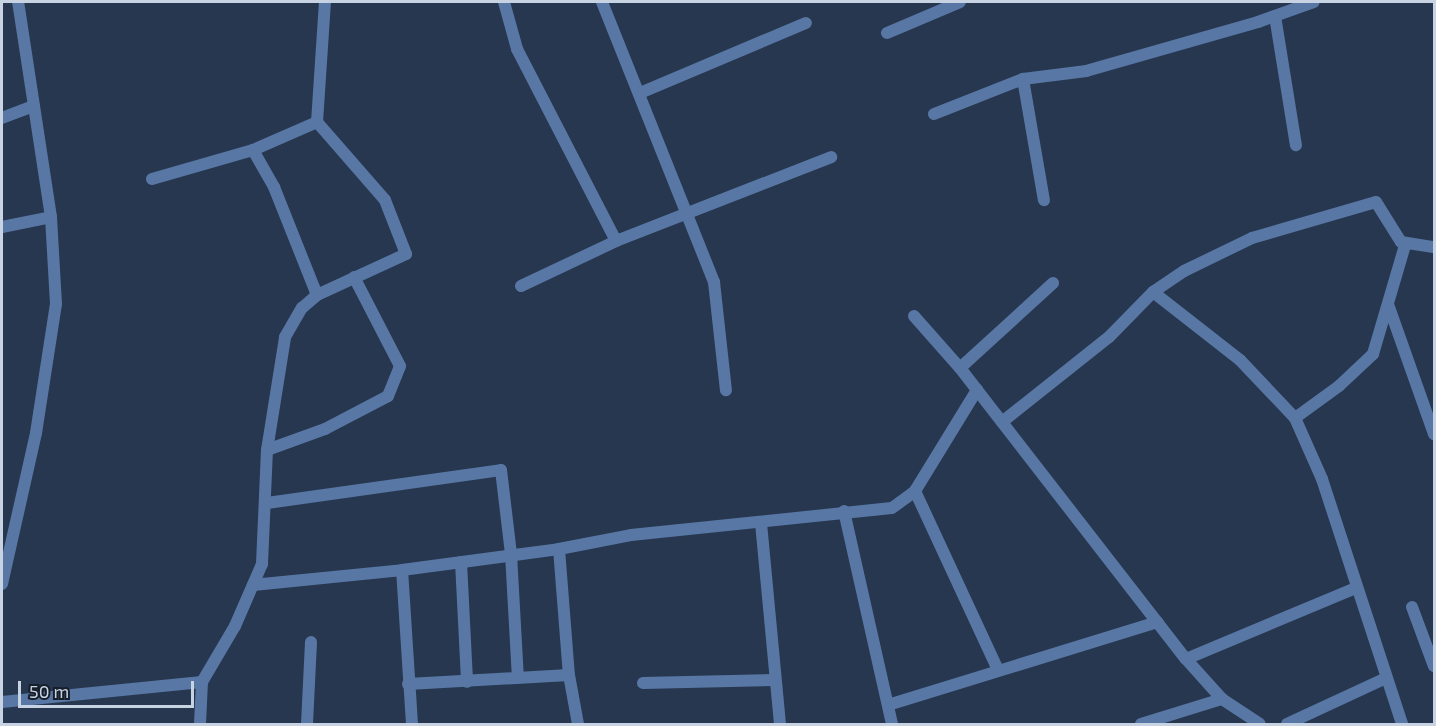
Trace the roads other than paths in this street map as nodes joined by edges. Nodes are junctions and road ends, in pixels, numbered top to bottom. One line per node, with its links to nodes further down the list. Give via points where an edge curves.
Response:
1 (18, 2): 12 (street)
2 (325, 2): 15 (street)
3 (504, 2): 24 (street, via 516,50)
4 (602, 2): 11 (street)
5 (960, 2): 9 (street)
6 (1314, 2): 7 (street)
7 (1275, 16): 10 (street, via 1086,71); 16 (street)
8 (806, 23): 11 (street)
9 (887, 33)
10 (1023, 80): 13 (street); 20 (street)
11 (640, 93): 21 (street)
12 (34, 106): 14 (street); 22 (street)
13 (934, 114)
14 (2, 118)
15 (317, 122): 17 (street); 27 (street, via 385,200 405,249 399,260)
16 (1296, 145)
17 (253, 150): 19 (street); 31 (street, via 274,187)
18 (831, 157): 21 (street)
19 (152, 179)
20 (1044, 200)
21 (688, 214): 24 (street); 35 (street, via 714,282)
22 (51, 217): 23 (street); 49 (street, via 56,304 51,351)
23 (2, 227)
24 (616, 241): 29 (street)
25 (1405, 245): 26 (street); 30 (street, via 1372,202 1252,238 1184,271); 32 (street)
26 (1434, 246)
27 (354, 277): 31 (street); 40 (street, via 400,366 388,396 325,429)
28 (1053, 283): 34 (street)
29 (521, 286)
30 (1153, 292): 37 (street, via 1240,360); 38 (street, via 1109,337)
31 (317, 296): 40 (street, via 302,308 285,337)
32 (1389, 307): 37 (street, via 1370,358); 39 (street)
33 (914, 316): 34 (street)
34 (960, 368): 36 (street)
35 (726, 390)
36 (977, 390): 38 (street); 41 (street)
37 (1295, 418): 51 (street, via 1322,480)
38 (1002, 422): 53 (street)
39 (1434, 434)
40 (267, 450): 42 (street)
41 (915, 491): 43 (street, via 892,508); 57 (street)
42 (267, 502): 46 (street, via 501,470); 50 (street, via 262,564)
43 (844, 511): 44 (street); 68 (street)
44 (760, 523): 45 (street, via 631,535); 61 (street)
45 (559, 549): 46 (street); 58 (street)
46 (511, 554): 47 (street); 59 (street)
47 (461, 562): 48 (street); 63 (street)
48 (402, 570): 50 (street); 65 (street)
49 (2, 584)
50 (253, 585): 62 (street)
51 (1356, 588): 55 (street); 60 (street)
52 (1412, 607): 56 (street)
53 (1157, 622): 55 (street); 57 (street)
54 (311, 642): 70 (street)
55 (1186, 659): 66 (street)
56 (1434, 666)
57 (998, 670): 68 (street)
58 (569, 675): 59 (street); 72 (street)
59 (518, 678): 63 (street)
60 (1386, 678): 77 (street); 78 (street)
61 (773, 680): 64 (street); 73 (street)
62 (202, 682): 67 (street); 69 (street)
63 (467, 682): 65 (street)
64 (643, 683)
65 (408, 684): 71 (street)
66 (1222, 699): 75 (street); 76 (street)
67 (2, 702)
68 (888, 705): 74 (street)
69 (200, 724)
70 (307, 724)
71 (412, 724)
72 (578, 724)
73 (780, 724)
74 (892, 724)
75 (1141, 724)
76 (1260, 724)
77 (1287, 724)
78 (1402, 724)

